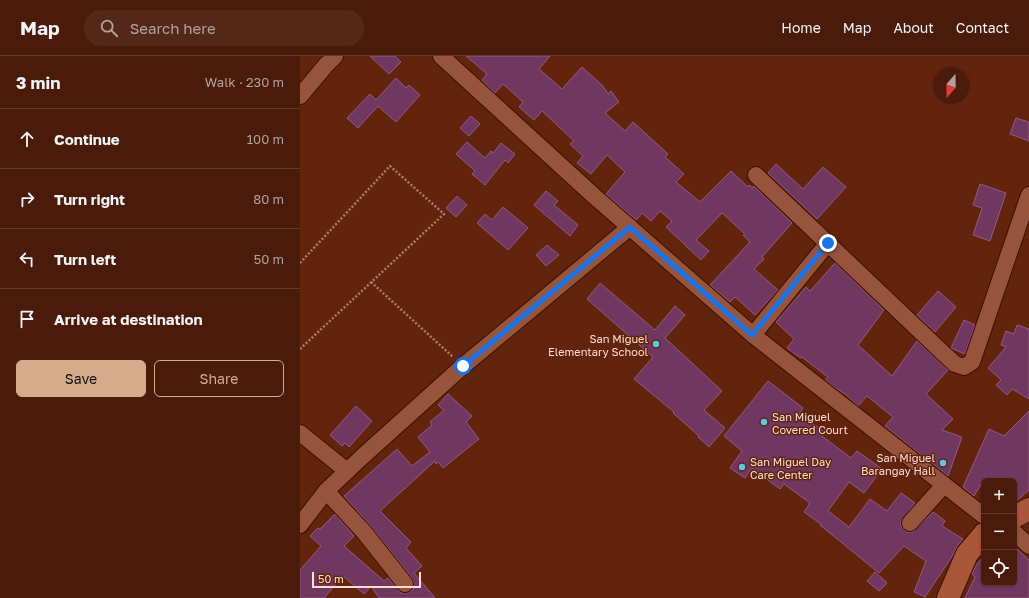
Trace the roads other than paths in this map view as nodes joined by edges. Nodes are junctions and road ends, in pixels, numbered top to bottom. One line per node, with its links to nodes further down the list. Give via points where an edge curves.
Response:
1 (335, 56): 3 (street)
2 (441, 56): 6 (street)
3 (300, 96)
4 (756, 175): 7 (street)
5 (1029, 195): 7 (street, via 972,362 964,367 955,364)
6 (630, 227): 8 (street); 10 (street, via 463,366)
7 (828, 243): 8 (street)
8 (752, 335): 11 (street)
9 (300, 433): 10 (street)
10 (347, 471): 12 (street)
11 (944, 485): 14 (street); 16 (street)
12 (326, 491): 17 (street); 21 (street, via 364,532)
13 (1029, 509): 15 (street)
14 (982, 514)
15 (1017, 515)
16 (910, 523)
17 (300, 525)
18 (1017, 535): 20 (street)
19 (981, 538): 22 (street, via 967,554)
20 (1029, 546)
21 (405, 584)
22 (948, 598)

